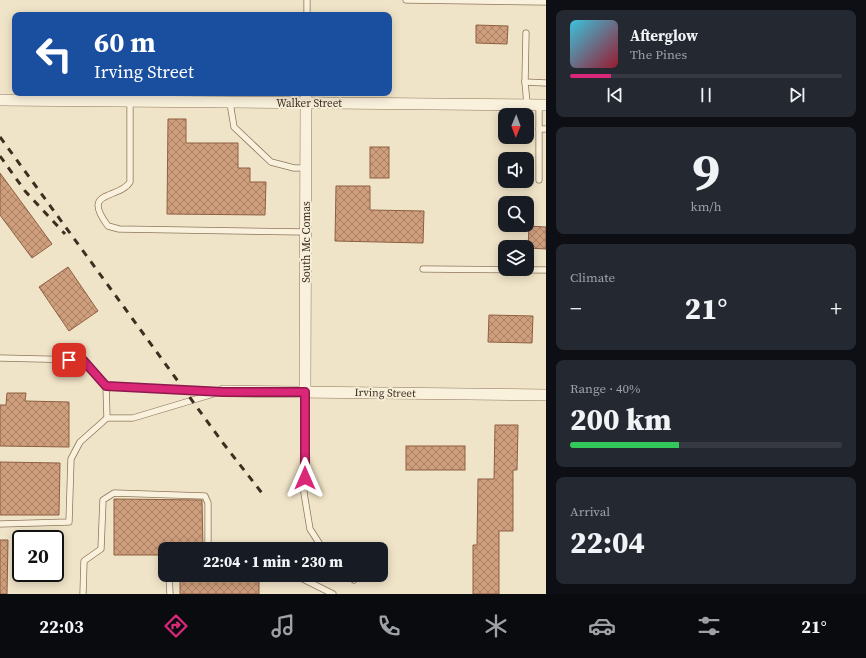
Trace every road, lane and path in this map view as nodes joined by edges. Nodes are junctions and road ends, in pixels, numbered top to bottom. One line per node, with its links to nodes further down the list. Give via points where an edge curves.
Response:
1 (307, 0): 4 (lane)
2 (406, 0): 3 (lane)
3 (546, 2)
4 (307, 12)
5 (526, 33): 6 (lane)
6 (525, 82): 7 (lane); 12 (lane)
7 (546, 83)
8 (306, 98): 11 (street, Walker Street); 12 (street, Walker Street); 16 (street, South Mc Comas)
9 (0, 100): 10 (street, Walker Street)
10 (130, 102): 11 (street, Walker Street); 18 (lane, via 130,182 127,187 99,201 98,205 108,226 120,229)
11 (230, 102): 16 (lane, via 234,127 271,162 294,168)
12 (527, 104): 13 (street, Walker Street)
13 (543, 105): 14 (lane)
14 (539, 129): 15 (lane); 17 (lane)
15 (546, 129)
16 (306, 168): 18 (street, South Mc Comas)
17 (539, 180)
18 (306, 232): 24 (street, South Mc Comas)
19 (422, 269): 20 (lane)
20 (546, 270)
21 (0, 358): 22 (lane, via 83,360)
22 (106, 386): 23 (lane); 26 (lane)
23 (223, 392): 24 (street, Irving Street); 26 (lane, via 133,418)
24 (305, 392): 25 (street, Irving Street); 29 (lane, via 304,493 310,529)
25 (546, 395)
26 (107, 418): 27 (lane, via 80,442 71,459 69,522)
27 (0, 524)
28 (208, 542): 32 (lane, via 208,503 205,496 109,494 102,500 101,550 84,561)
29 (319, 542)
30 (169, 582): 33 (lane)
31 (309, 582): 34 (lane)
32 (83, 594)
33 (170, 594)
34 (333, 594)

